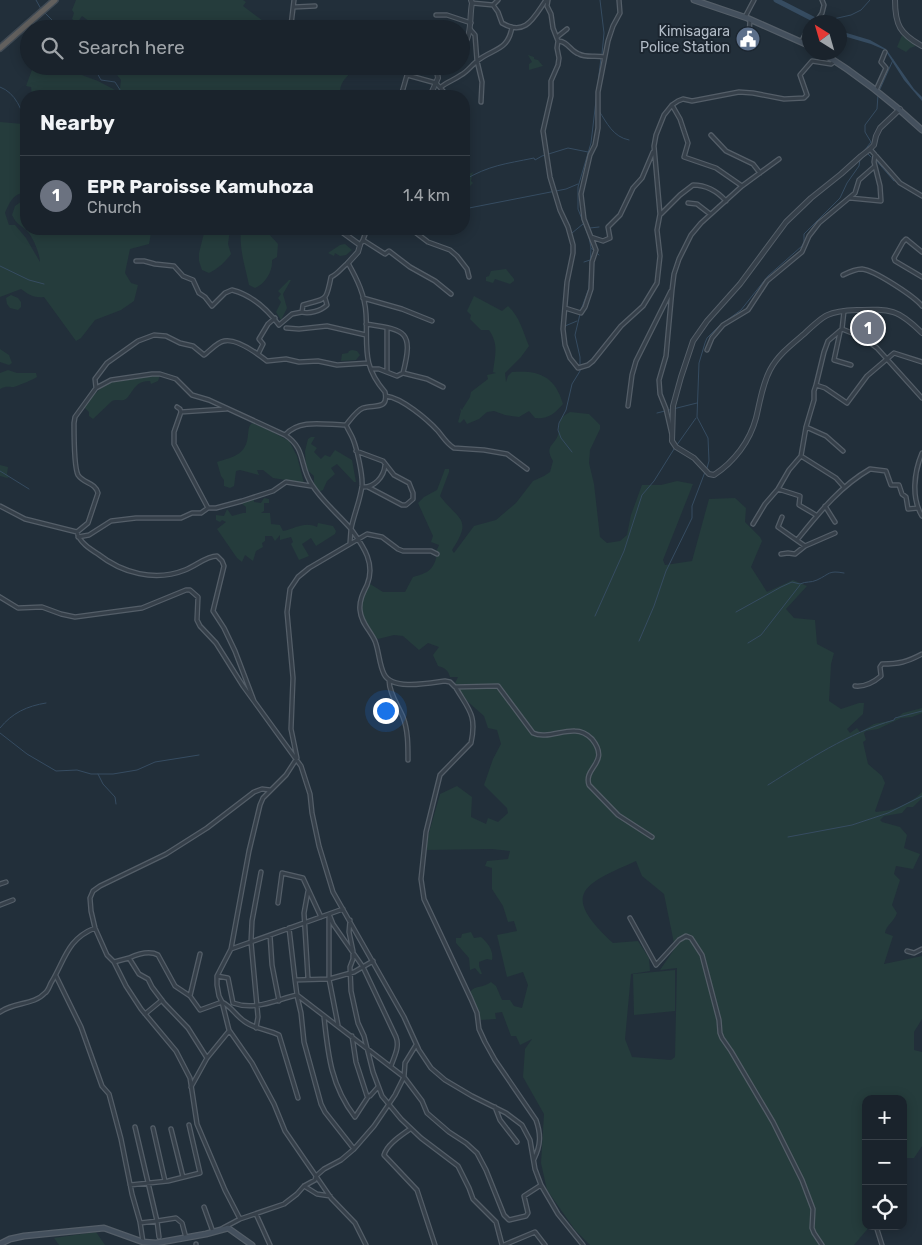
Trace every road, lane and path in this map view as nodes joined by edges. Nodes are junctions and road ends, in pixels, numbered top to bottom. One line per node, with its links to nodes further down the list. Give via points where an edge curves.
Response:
1 (55, 0): 17 (highway)
2 (294, 0): 13 (street)
3 (498, 0): 11 (street)
4 (547, 0): 21 (street, via 529,23 522,28); 26 (street)
5 (619, 0): 31 (street, via 620,13)
6 (694, 0): 16 (main road)
7 (754, 0): 16 (street)
8 (822, 0): 15 (street, via 824,6)
9 (895, 0): 28 (street, via 899,27 907,37)
10 (472, 2): 11 (street); 20 (street)
11 (492, 5): 21 (street, via 501,22)
12 (315, 6): 13 (street)
13 (294, 7): 18 (street)
14 (436, 15): 19 (street)
15 (820, 15)
16 (748, 18): 25 (street, via 751,35); 27 (main road)
17 (32, 20)
18 (292, 20)
19 (463, 20)
20 (472, 23): 22 (street)
21 (512, 28): 32 (street, via 503,47)
22 (470, 29): 32 (street, via 475,35)
23 (566, 29): 26 (street)
24 (20, 31): 29 (highway)
25 (742, 35)
26 (557, 39): 31 (street, via 579,54); 78 (street, via 559,58 551,81 544,131 550,177 573,245)
27 (801, 42)
28 (922, 46)
29 (0, 48)
30 (885, 52): 43 (street, via 881,62 886,68)
31 (604, 57): 65 (street, via 596,137 581,194 584,219)
32 (477, 61): 34 (street); 44 (street, via 482,82)
33 (835, 61): 43 (main road); 45 (street, via 830,64 812,61 802,71 800,75 807,95 804,98 784,99 739,92 683,100)
34 (470, 68)
35 (406, 75): 39 (street)
36 (406, 75): 41 (street)
37 (438, 75): 39 (street)
38 (462, 75): 40 (street)
39 (436, 83): 40 (street); 42 (street)
40 (441, 88)
41 (402, 90)
42 (433, 90)
43 (876, 90): 46 (main road)
44 (481, 102)
45 (672, 105): 49 (street, via 658,128); 55 (street, via 688,143 684,157 716,168)
46 (900, 110): 47 (main road); 50 (street, via 880,128 874,145)
47 (922, 130)
48 (711, 135): 54 (street, via 726,151 753,164)
49 (654, 152): 60 (street); 65 (street, via 621,213 608,227 610,238 603,241)
50 (865, 152): 51 (street); 110 (street, via 786,222 740,284 700,330 687,357 673,409)
51 (875, 155): 53 (street); 56 (street, via 900,184)
52 (779, 159): 54 (street)
53 (875, 166): 57 (street, via 859,180); 57 (street, via 881,201)
54 (760, 173): 55 (street)
55 (742, 186): 58 (street)
56 (922, 196)
57 (850, 198): 89 (street, via 824,218 809,236 802,252 767,281 748,310 723,325)
58 (726, 201): 60 (street, via 714,190 693,185); 61 (street)
59 (688, 203): 61 (street, via 697,204)
60 (660, 214): 78 (street, via 657,283 642,307 621,326 593,361 580,368 570,358 565,345)
61 (710, 214): 73 (street, via 684,248)
62 (349, 235): 66 (street)
63 (364, 235): 66 (street)
64 (419, 235): 71 (street, via 450,250)
65 (592, 237): 78 (street, via 596,250 586,304 581,313)
66 (361, 242): 69 (street, via 358,252); 74 (street, via 385,254 390,251)
67 (922, 252): 72 (street, via 906,239 894,258)
68 (136, 261): 81 (street, via 174,266 193,280 200,294 212,306 233,290 253,299)
69 (348, 262): 75 (street, via 331,277); 76 (street, via 358,279)
70 (843, 275): 77 (street, via 860,269 873,272 910,294)
71 (469, 277)
72 (922, 278)
73 (672, 290): 103 (street, via 636,361); 110 (street, via 666,356 659,380)
74 (451, 294)
75 (325, 298): 80 (street, via 302,305); 80 (street, via 327,305 324,308)
76 (363, 298): 82 (street); 83 (street)
77 (922, 306)
78 (565, 308)
79 (844, 310): 86 (street); 87 (street, via 892,311 904,316); 110 (street, via 824,316 778,358 767,378 750,435 721,470 714,475 709,474 694,458 675,446)
80 (302, 312): 81 (street, via 292,314 279,325)
81 (275, 318): 90 (street, via 259,339 263,344)
82 (432, 321)
83 (366, 324): 85 (street); 88 (street)
84 (286, 328): 88 (street, via 327,326)
85 (387, 328): 96 (street); 97 (street, via 397,330 408,340)
86 (841, 330): 91 (street, via 862,337); 94 (street, via 834,360); 98 (street, via 828,341)
87 (922, 333)
88 (366, 335): 93 (street)
89 (707, 350)
90 (258, 354): 93 (street, via 267,362 286,359 342,365); 100 (street, via 224,341 204,355 193,346 154,335 138,341 107,363 95,379)
91 (887, 358): 92 (street, via 896,353); 98 (street, via 867,376 847,403); 102 (street)
92 (922, 362)
93 (368, 363): 95 (street)
94 (851, 365)
95 (370, 368): 96 (street); 101 (street)
96 (387, 372): 97 (street, via 397,376)
97 (403, 373): 99 (street)
98 (816, 384): 108 (street)
99 (443, 387)
100 (96, 388): 105 (street, via 118,378 160,374 176,379 192,395); 132 (street, via 74,420 77,473 95,486 98,493 88,523)
101 (386, 396): 107 (street, via 382,404 362,408); 116 (street, via 417,412 454,448 507,454)
102 (922, 398)
103 (628, 406)
104 (177, 407): 106 (street)
105 (226, 409): 106 (street); 109 (street)
106 (181, 412): 124 (street, via 174,432 174,444)
107 (346, 425): 109 (street, via 311,424 289,430); 111 (street)
108 (806, 427): 112 (street, via 826,436); 114 (street)
109 (285, 435): 117 (street, via 299,449)
110 (672, 435)
111 (355, 450): 115 (street, via 379,458); 118 (street)
112 (843, 451)
113 (922, 453): 125 (street, via 916,471)
114 (801, 456): 120 (street, via 836,478); 121 (street)
115 (385, 465): 119 (street, via 382,476); 119 (street, via 394,475 409,483 413,499 406,505 402,504)
116 (527, 469)
117 (312, 486): 124 (street, via 286,482 273,492); 131 (street)
118 (362, 487): 119 (street); 131 (street)
119 (368, 487)
120 (844, 487): 123 (street); 125 (street, via 870,470 886,472 891,485 899,485 908,509)
121 (778, 489): 126 (street, via 800,496 798,505); 130 (street)
122 (0, 506): 132 (street, via 25,519)
123 (825, 506): 126 (street); 129 (street)
124 (208, 508): 134 (street, via 201,514 192,513 181,518 111,520 89,535)
125 (918, 508): 127 (street)
126 (816, 515): 136 (street)
127 (922, 516)
128 (782, 517): 136 (street, via 778,526)
129 (835, 522)
130 (753, 524)
131 (352, 529): 135 (street); 137 (street)
132 (77, 532): 134 (street)
133 (835, 533): 138 (street)
134 (78, 537): 146 (street, via 117,567 145,575 183,571 217,556 224,566 212,611 235,651)
135 (358, 538): 137 (street); 139 (street, via 367,534 379,535 403,550); 143 (street, via 367,552 370,574 361,597 360,613 376,642)
136 (797, 540): 138 (street)
137 (350, 544): 147 (street, via 309,568 290,590 287,612 293,678 291,729)
138 (805, 546): 140 (street, via 795,554)
139 (438, 554)
140 (781, 554)
141 (0, 597): 146 (street, via 18,608 42,607 75,617 142,608 190,590 198,598 200,626 216,642)
142 (922, 654): 144 (street, via 906,662 882,664 878,679 865,686)
143 (388, 680): 145 (street, via 407,685 448,681); 148 (street, via 404,719)
144 (855, 686)
145 (455, 687): 150 (street, via 498,686 537,735 574,730 590,737 599,753 589,775 589,784 614,812); 214 (street, via 471,711 472,740 440,775 426,832 421,879 424,900 477,1013 481,1034 536,1120 540,1143)
146 (255, 703): 147 (street)
147 (297, 758): 149 (street); 158 (street, via 310,794 318,846 333,892)
148 (408, 760)
149 (270, 790): 164 (street, via 257,790 166,854 93,891 90,898); 168 (street, via 263,798 257,817)
150 (652, 838)
151 (261, 872): 167 (street)
152 (6, 882): 153 (street)
153 (0, 884)
154 (308, 891): 156 (street, via 303,878 282,873); 160 (street); 163 (street)
155 (13, 900): 157 (street)
156 (278, 903)
157 (0, 905)
158 (343, 909): 159 (street); 162 (street)
159 (329, 914): 160 (street); 170 (street); 181 (street)
160 (321, 917): 163 (street)
161 (630, 918): 243 (street, via 656,965 686,936 691,938 702,955 722,1038 773,1122 802,1180 813,1209 812,1228)
162 (350, 919): 170 (street, via 348,932); 174 (street)
163 (305, 922): 165 (street); 180 (street)
164 (94, 928): 175 (street); 178 (street, via 74,940)
165 (289, 928): 166 (street); 182 (street)
166 (270, 935): 167 (street); 187 (street)
167 (251, 942): 168 (street); 188 (street)
168 (231, 949): 179 (street)
169 (922, 949): 171 (street, via 914,953)
170 (353, 951): 176 (street); 177 (street)
171 (907, 951)
172 (200, 954): 184 (street)
173 (129, 958): 175 (street); 184 (street, via 146,953 158,955 176,986); 185 (street)
174 (373, 961): 176 (street); 196 (street, via 404,1016)
175 (114, 962): 190 (street)
176 (363, 967): 177 (street); 199 (street, via 398,1042)
177 (350, 973): 181 (street); 197 (street, via 352,997)
178 (56, 976): 189 (street, via 40,999); 219 (street, via 81,1026 102,1086 110,1094)
179 (217, 976): 186 (street, via 216,985); 188 (street, via 228,978 233,1003)
180 (308, 979): 181 (street); 182 (street)
181 (329, 979): 192 (street)
182 (296, 980): 183 (street)
183 (297, 995): 187 (street); 191 (street); 213 (street, via 304,1042 321,1104)
184 (190, 996): 186 (street, via 200,1010)
185 (162, 1000): 190 (street); 198 (street, via 188,1028)
186 (222, 1002): 193 (street); 194 (street)
187 (279, 1002): 188 (street)
188 (256, 1006): 193 (street)
189 (0, 1012)
190 (145, 1014): 202 (street, via 176,1051 190,1078)
191 (324, 1017): 192 (street); 203 (street, via 328,1052 339,1092 355,1117)
192 (338, 1025): 195 (street)
193 (256, 1028): 204 (street, via 279,1034)
194 (229, 1030): 198 (street); 215 (street, via 252,1063 285,1131)
195 (352, 1036): 197 (street); 203 (street, via 356,1062)
196 (416, 1045): 200 (street, via 405,1064); 206 (street, via 431,1068 445,1080)
197 (367, 1048): 199 (street); 201 (street)
198 (207, 1058): 202 (street)
199 (391, 1066): 200 (street)
200 (404, 1077): 205 (street); 220 (street, via 427,1113 477,1153 509,1220 526,1216 524,1196)
201 (378, 1086): 203 (street); 205 (street)
202 (191, 1088): 225 (street, via 197,1124)
203 (368, 1097)
204 (298, 1098)
205 (388, 1104): 210 (street); 213 (street)
206 (495, 1107): 212 (street, via 500,1120); 214 (street, via 514,1118 526,1131)
207 (189, 1125): 216 (street, via 201,1171)
208 (135, 1127): 218 (street)
209 (154, 1128): 217 (street)
210 (410, 1128): 239 (street, via 384,1155 417,1190); 240 (street, via 458,1166 473,1199 496,1222)
211 (171, 1129): 216 (street)
212 (517, 1142)
213 (354, 1149): 215 (street)
214 (534, 1160): 220 (street)
215 (316, 1176): 221 (street); 222 (street)
216 (183, 1177): 217 (street)
217 (165, 1181): 218 (street)
218 (148, 1184): 219 (street); 226 (street)
219 (130, 1185): 227 (street)
220 (541, 1185): 242 (street, via 558,1214)
221 (304, 1186): 222 (street, via 317,1194); 224 (street, via 284,1204)
222 (330, 1196): 238 (street, via 355,1223)
223 (204, 1207): 230 (street)
224 (256, 1214): 225 (street); 237 (street)
225 (240, 1219): 228 (street)
226 (157, 1221): 227 (street); 231 (street); 232 (street, via 176,1218 182,1223)
227 (140, 1223): 233 (street)
228 (223, 1228): 230 (main road); 236 (main road, via 228,1228)
229 (877, 1230): 244 (street)
230 (213, 1232): 232 (main road)
231 (159, 1237)
232 (186, 1238): 235 (main road)
233 (143, 1242): 234 (main road, via 104,1228 24,1236); 235 (main road)
234 (0, 1244)
235 (156, 1244)
236 (252, 1245)
237 (270, 1245)
238 (366, 1245)
239 (435, 1245)
240 (503, 1245): 241 (street, via 535,1232)
241 (546, 1245)
242 (583, 1245)
243 (822, 1245)
244 (882, 1245)

